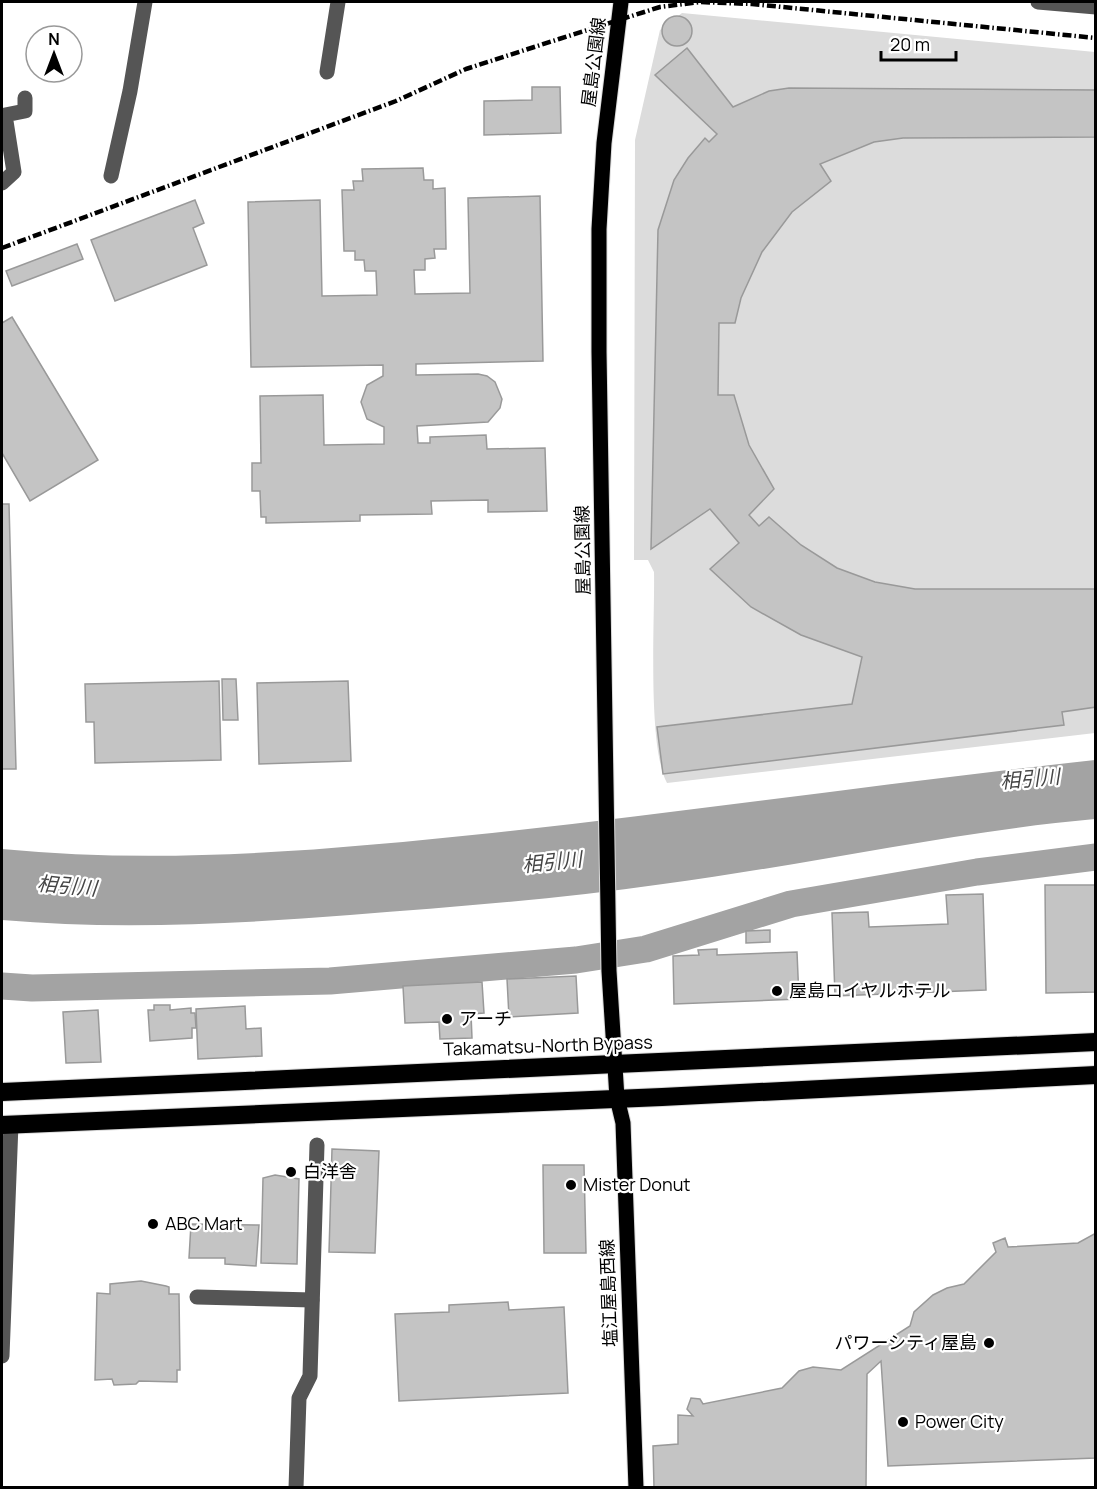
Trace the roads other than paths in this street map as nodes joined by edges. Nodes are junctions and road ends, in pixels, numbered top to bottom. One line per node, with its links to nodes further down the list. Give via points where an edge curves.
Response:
1 (145, 2): 8 (street)
2 (338, 2): 6 (street)
3 (621, 2): 11 (main road, 屋島公園線, via 604,143 599,230 609,970)
4 (1038, 2): 5 (street)
5 (1095, 7)
6 (327, 72)
7 (25, 98): 9 (street, via 25,111 5,115 14,172)
8 (111, 176)
9 (2, 183)
10 (1095, 1042): 11 (highway, Takamatsu-North Bypass)
11 (615, 1064): 13 (highway, Takamatsu-North Bypass); 14 (main road, 屋島公園線)
12 (1095, 1076): 14 (highway)
13 (2, 1092)
14 (617, 1098): 15 (highway); 21 (main road, 塩江屋島西線, via 623,1123)
15 (6, 1124): 19 (street)
16 (317, 1146): 18 (street)
17 (197, 1297): 18 (street)
18 (312, 1300): 20 (street, via 310,1376 299,1398)
19 (2, 1356)
20 (296, 1488)
21 (636, 1488)

